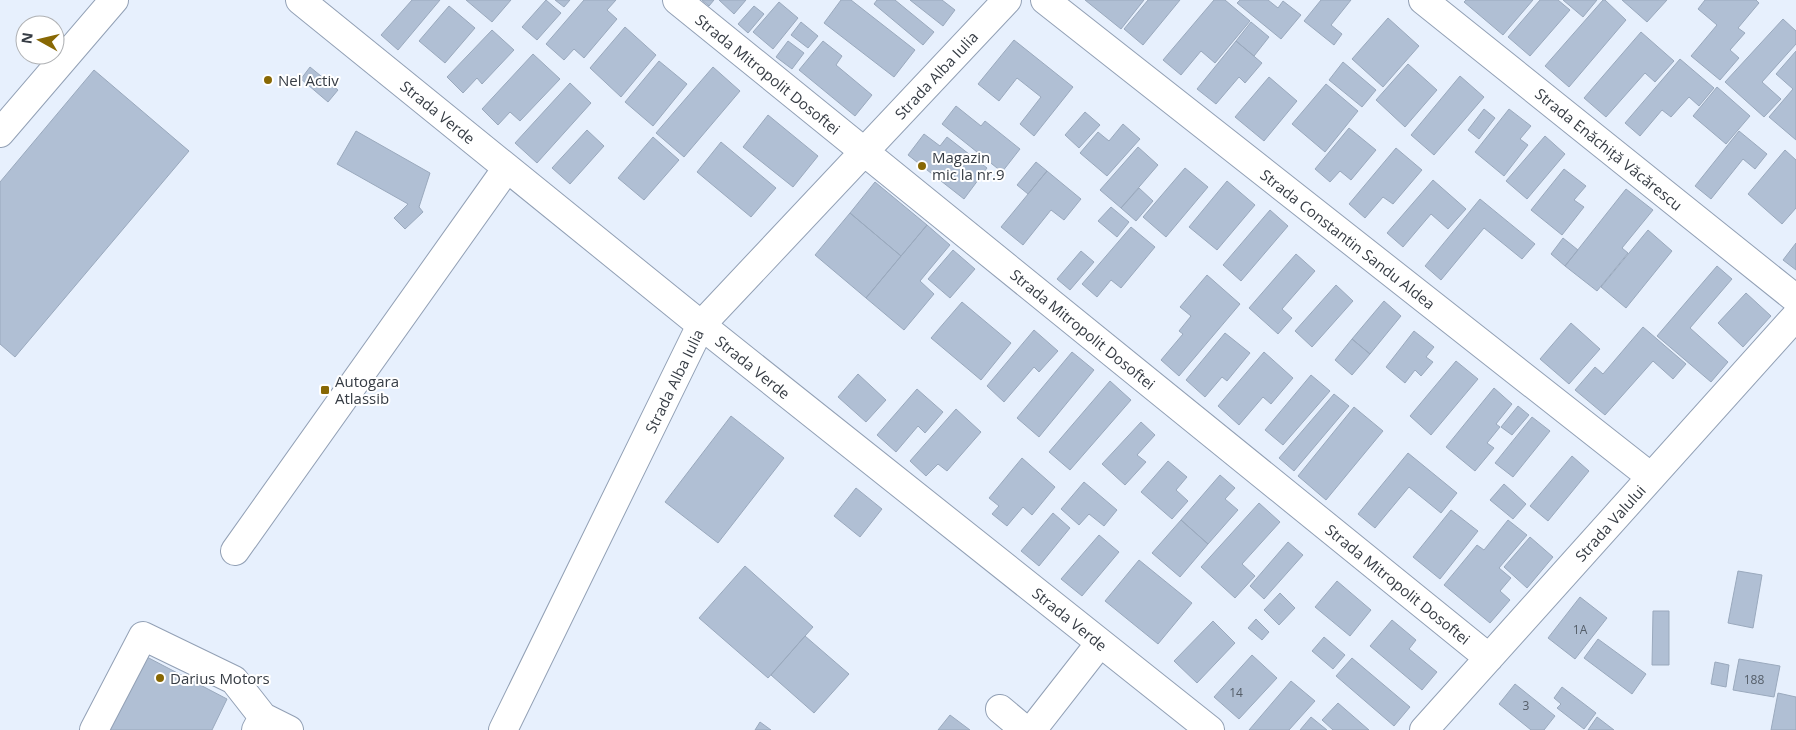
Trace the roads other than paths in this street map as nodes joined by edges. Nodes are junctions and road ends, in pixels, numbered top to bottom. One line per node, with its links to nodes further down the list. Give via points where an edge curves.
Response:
1 (114, 0): 7 (street)
2 (300, 0): 9 (street, Strada Verde)
3 (677, 0): 8 (street, Strada Mitropolit Dosoftei)
4 (1007, 0): 8 (street, Strada Alba Iulia)
5 (1044, 0): 13 (street, Strada Constantin Sandu Aldea)
6 (1423, 0): 10 (street, Strada Enăchiță Văcărescu)
7 (0, 133)
8 (864, 152): 12 (street, Strada Alba Iulia); 16 (street, Strada Mitropolit Dosoftei)
9 (507, 168): 12 (street, Strada Verde); 14 (street)
10 (1796, 299)
11 (1796, 316): 13 (street, Strada Valului)
12 (701, 325): 15 (street, Strada Verde); 21 (street, Strada Alba Iulia)
13 (1652, 477): 16 (street, Strada Valului)
14 (235, 550)
15 (1100, 643): 23 (street); 24 (street, Strada Verde)
16 (1489, 658): 25 (street, Strada Valului)
17 (1000, 709): 22 (street)
18 (259, 724): 19 (street, via 234,680 143,636); 20 (street)
19 (94, 730)
20 (290, 730)
21 (503, 730)
22 (1025, 730)
23 (1032, 730)
24 (1210, 730)
25 (1424, 730)

